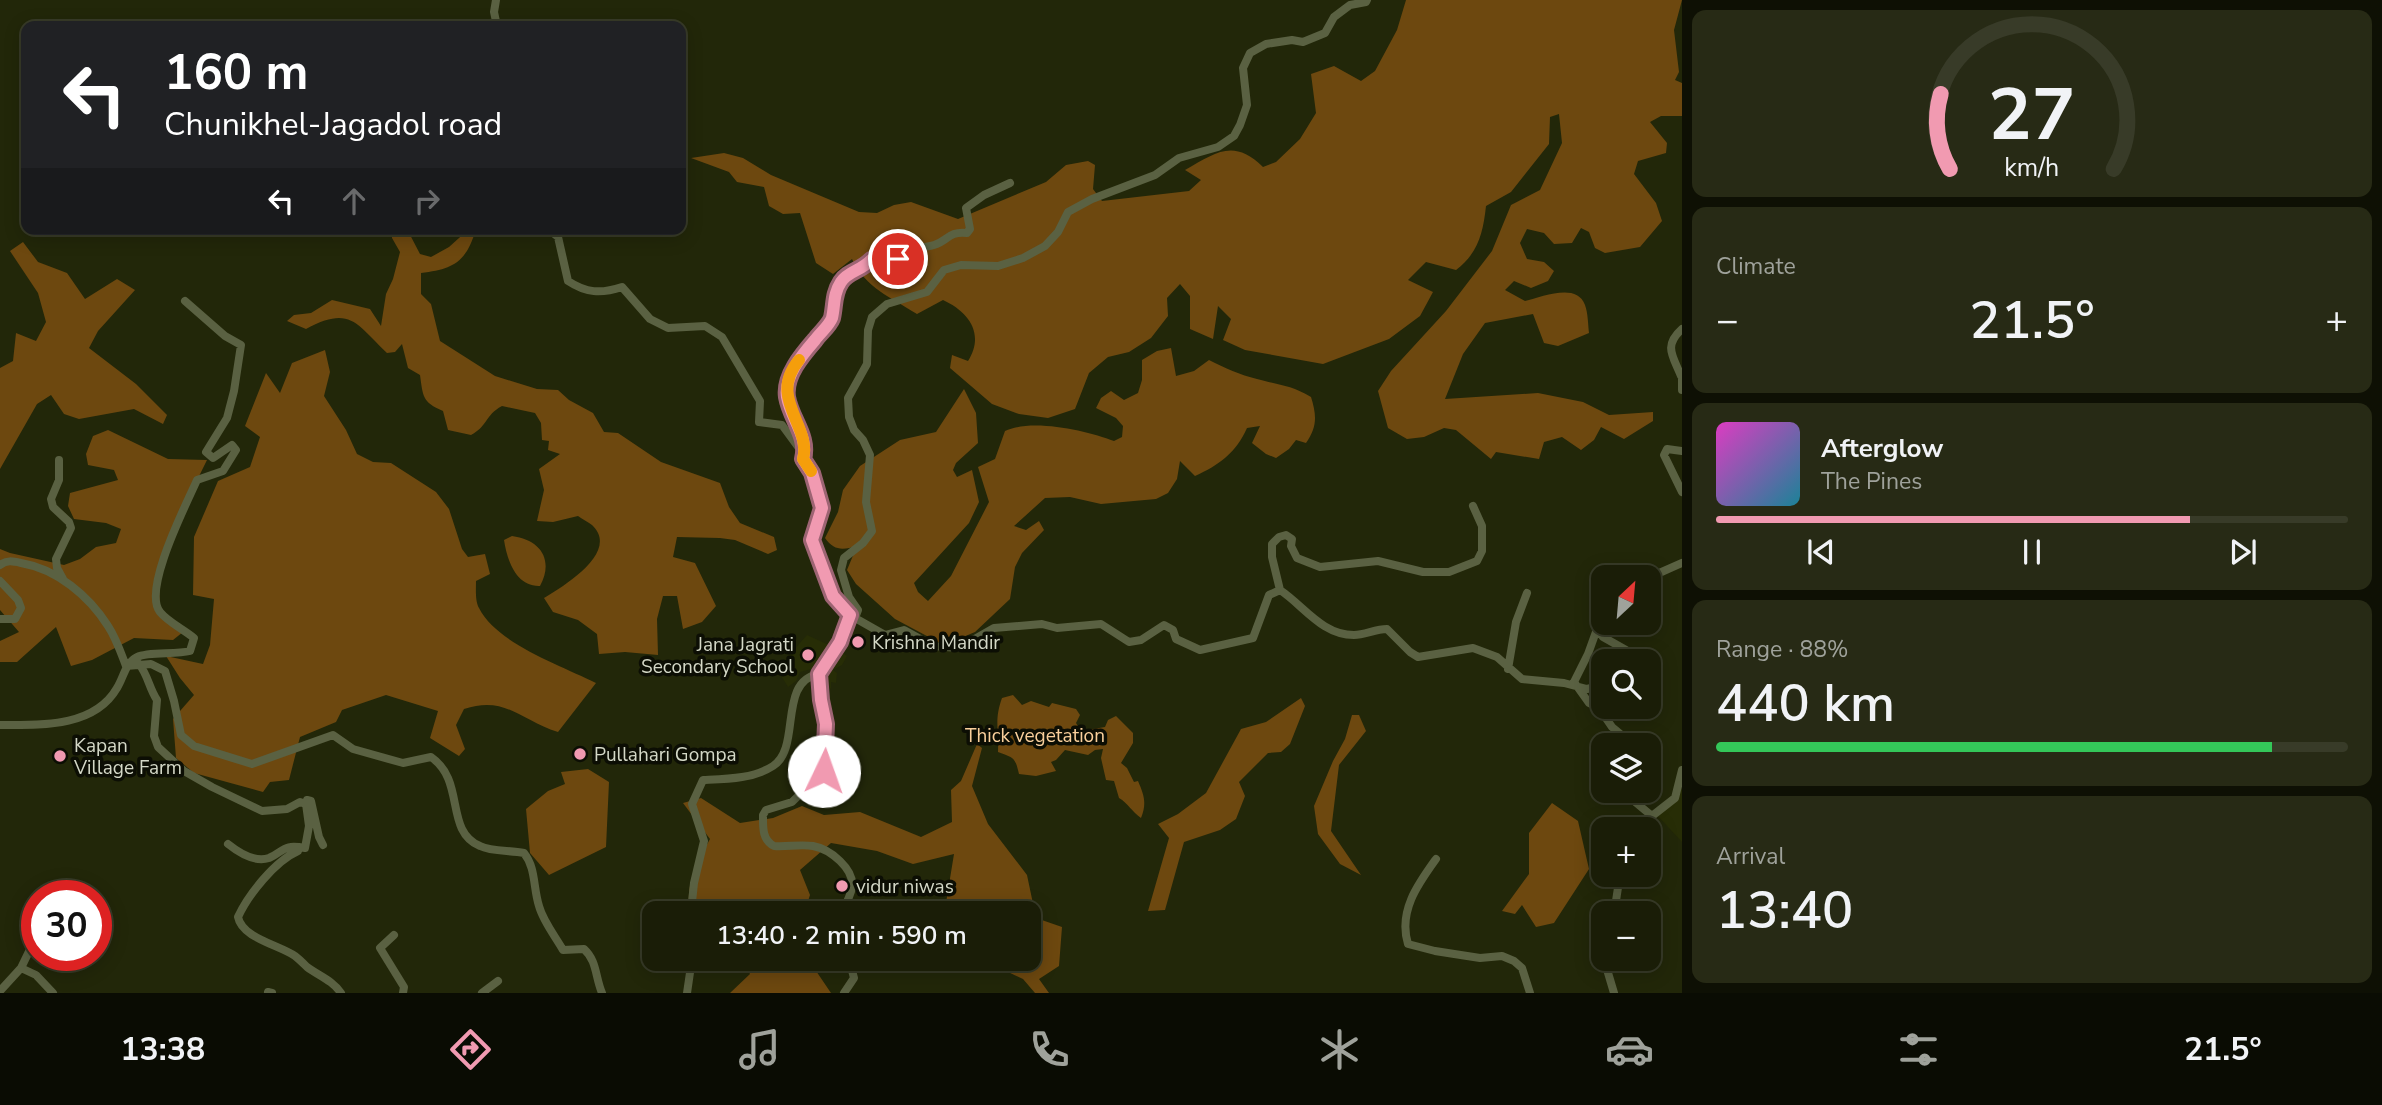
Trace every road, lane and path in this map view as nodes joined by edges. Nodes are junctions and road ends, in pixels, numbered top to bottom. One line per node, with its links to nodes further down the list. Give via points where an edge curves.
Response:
1 (496, 0): 3 (street)
2 (1367, 0): 21 (street, via 1334,17 1325,33 1303,42 1266,44 1250,53 1243,68 1247,105 1234,136 1220,146 1179,158 1155,175 1068,212 1045,246 1024,258 998,266 961,265 944,270 927,292 887,304 873,317 867,330 867,364 848,398 854,430 870,455 866,502 872,531 844,558 841,570 858,610)
3 (495, 21)
4 (1010, 183): 10 (street, via 965,208 967,233 957,232 938,244 903,250 898,259 871,260 842,281 833,299 832,320 791,376 787,395 805,440)
5 (556, 235): 10 (street, via 568,281 581,290 622,286 650,319 668,328 705,326 722,337 760,401 759,422 782,425)
6 (185, 301): 27 (street, via 241,345 226,418 206,452 213,458 232,445 236,450 223,471 197,480 169,541 153,595 158,610 194,638 190,651 138,656)
7 (1682, 329): 8 (street, via 1674,336 1671,351)
8 (1682, 382)
9 (1682, 451): 12 (street, via 1667,449 1664,454)
10 (804, 455): 21 (street, via 822,508 812,540 833,596)
11 (59, 460): 17 (street, via 59,480 51,499 71,527 56,559)
12 (1682, 492)
13 (1473, 506): 19 (street, via 1482,526 1482,551 1464,567 1423,572 1378,561 1320,567 1297,558 1286,534 1272,544)
14 (1682, 564): 16 (street)
15 (0, 565): 17 (street, via 9,561 33,565)
16 (1661, 573)
17 (63, 579): 27 (street, via 109,627)
18 (0, 581): 22 (street, via 21,608 15,619)
19 (1280, 590): 21 (street, via 1269,595 1253,638 1200,650 1176,639 1173,630 1164,625 1129,642 1101,624 994,628 959,648 933,646 904,630 884,635); 28 (street, via 1319,624 1352,635 1387,629 1418,657 1472,648 1497,657)
20 (1527, 593): 28 (street, via 1516,622)
21 (855, 618): 29 (street)
22 (0, 619)
23 (1595, 635): 30 (street, via 1574,682)
24 (1602, 635): 25 (street)
25 (1624, 649)
26 (139, 664): 27 (street); 36 (street, via 157,700 153,724 158,747 184,771 262,811); 56 (street, via 165,671 181,735 194,746 252,764 333,735 353,750 403,763 431,757 443,766 468,840 483,848 524,853 532,863 540,909 563,950 584,949 592,957)
27 (126, 666): 32 (street, via 117,688 96,710 42,726)
28 (1508, 669): 30 (street, via 1522,679)
29 (819, 674): 42 (street, via 802,681 787,740 773,766 740,778 703,780 692,804 704,841); 43 (street, via 826,724 824,771 792,802 766,810 763,827 774,846 815,846 829,851 852,878)
30 (1579, 687): 31 (street); 33 (street, via 1589,704 1599,708)
31 (1591, 688)
32 (0, 725)
33 (1619, 733)
34 (1682, 770): 37 (street, via 1675,798)
35 (1636, 803): 37 (street)
36 (306, 804): 39 (street, via 311,801); 40 (street, via 308,832 305,848)
37 (1652, 816)
38 (228, 844): 40 (street, via 247,856 264,859 287,847)
39 (323, 845)
40 (299, 847): 53 (street, via 252,892 239,923 252,935 297,957)
41 (1436, 859): 59 (street, via 1408,906 1408,944 1480,958 1502,956 1522,968)
42 (692, 901)
43 (846, 901)
44 (394, 934): 54 (street, via 380,948 404,987)
45 (21, 968): 51 (street)
46 (27, 971): 52 (street)
47 (690, 971): 57 (street)
48 (852, 971): 58 (street, via 854,978)
49 (1607, 971): 60 (street)
50 (498, 981): 55 (street)
51 (0, 991)
52 (53, 993)
53 (341, 993)
54 (402, 993)
55 (482, 993)
56 (602, 993)
57 (687, 993)
58 (844, 993)
59 (1530, 993)
60 (1614, 993)

